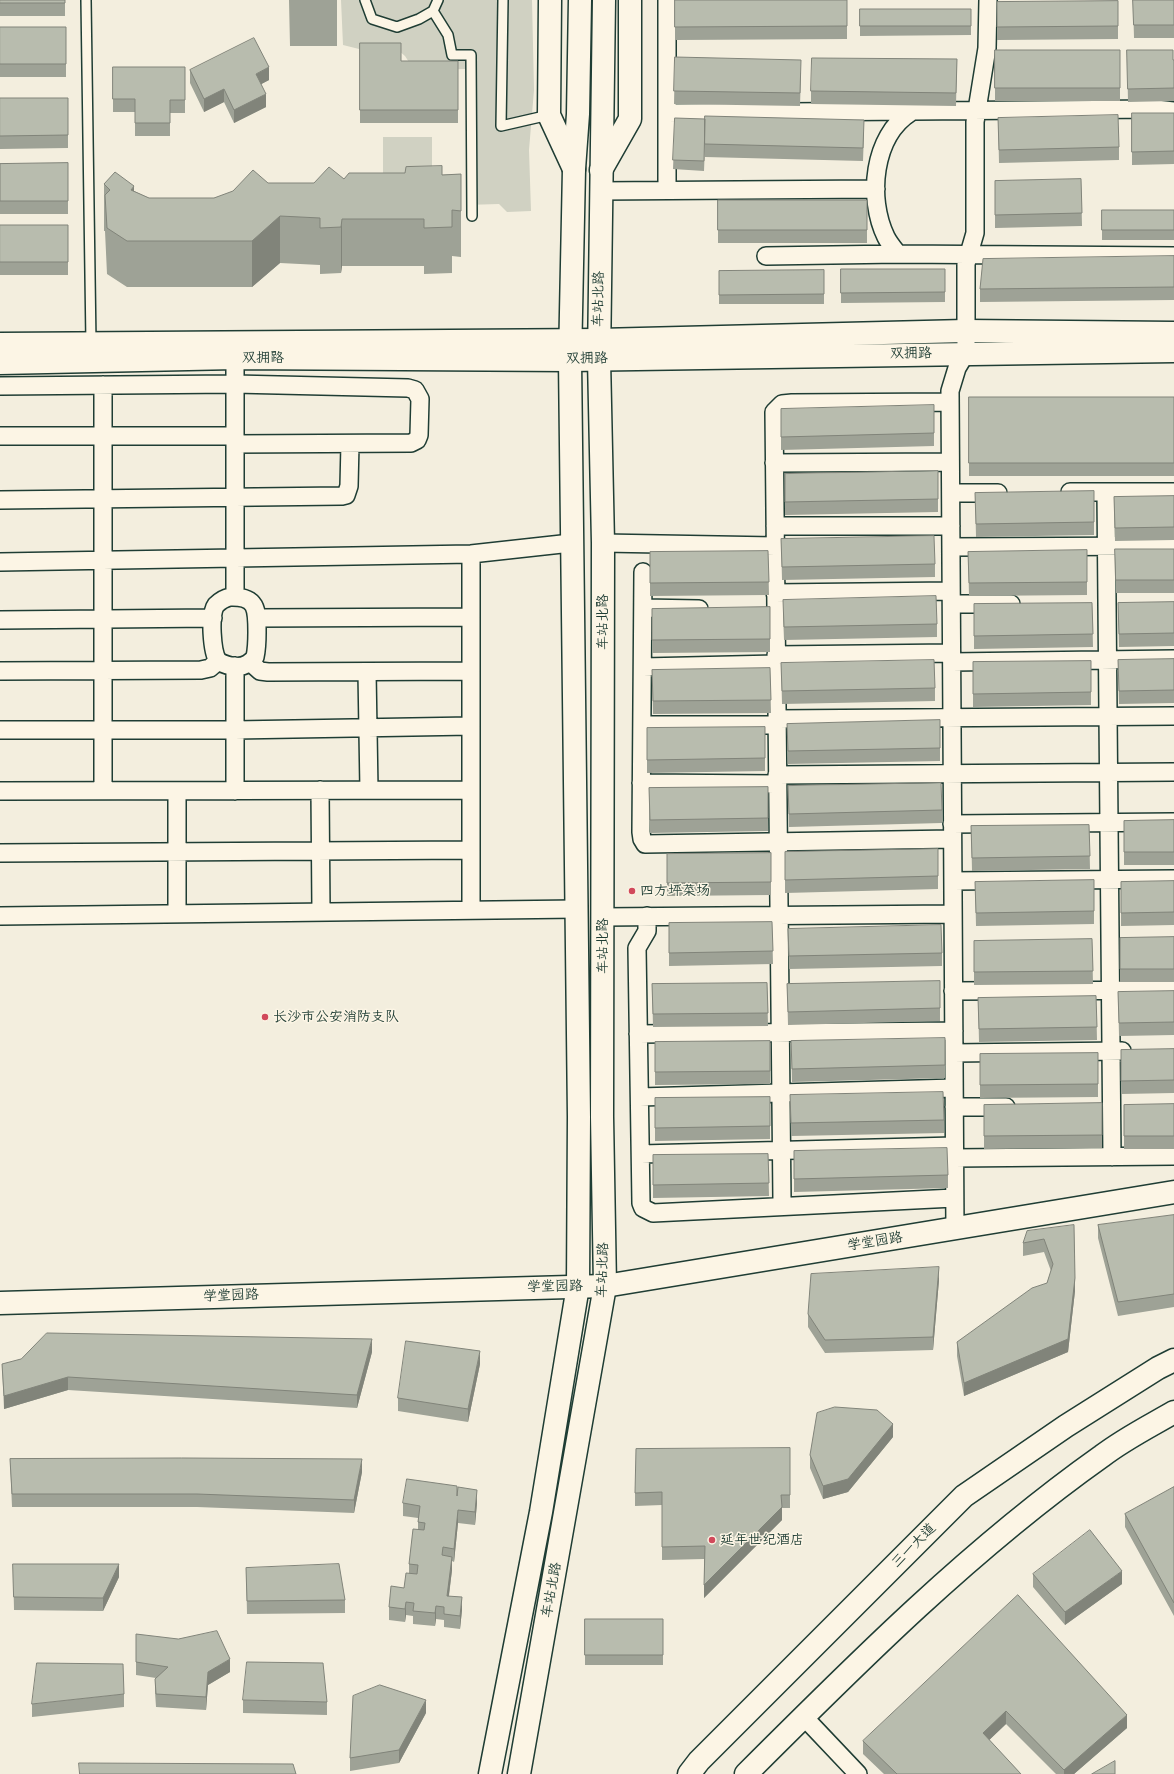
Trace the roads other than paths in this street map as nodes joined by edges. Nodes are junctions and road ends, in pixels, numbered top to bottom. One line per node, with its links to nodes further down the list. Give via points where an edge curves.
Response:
1 (86, 0): 28 (lane)
2 (365, 0): 11 (lane, via 372,19 397,27)
3 (438, 0): 11 (lane)
4 (503, 0): 16 (lane, via 501,126)
5 (550, 0): 16 (main road)
6 (580, 0): 17 (main road, 车站北路, via 578,114)
7 (604, 0): 18 (main road, 车站北路)
8 (630, 0): 18 (main road, via 630,119)
9 (667, 0): 15 (street)
10 (988, 0): 13 (street, via 988,48)
11 (433, 11): 21 (lane, via 448,35 452,55 471,55)
12 (1174, 110): 13 (street)
13 (977, 111): 14 (street); 23 (street, via 975,233)
14 (911, 112): 15 (street); 19 (street, via 891,129 885,141 878,166)
15 (667, 113): 20 (street)
16 (549, 115): 17 (main road)
17 (574, 170): 30 (main road, 车站北路)
18 (601, 180): 20 (street); 31 (main road, 车站北路)
19 (876, 189): 20 (street); 22 (street, via 886,236)
20 (667, 190)
21 (472, 216)
22 (898, 254): 23 (street); 24 (street)
23 (968, 255): 25 (street); 26 (street)
24 (766, 256)
25 (1174, 256)
26 (965, 331): 27 (main road, 双拥路); 31 (main road, 双拥路); 34 (street)
27 (1174, 332)
28 (92, 343): 29 (main road, 双拥路); 32 (main road, 双拥路)
29 (0, 344)
30 (571, 350): 31 (main road, 双拥路); 32 (main road, 双拥路); 57 (main road, 车站北路)
31 (599, 350): 34 (main road, 双拥路); 56 (main road, 车站北路)
32 (235, 351): 35 (main road, 双拥路); 36 (street)
33 (1174, 351): 34 (main road, 双拥路)
34 (966, 353): 39 (street, via 951,382)
35 (0, 363)
36 (235, 384): 37 (street); 42 (street); 43 (street, via 415,390 420,399 417,440 404,444)
37 (103, 385): 38 (street); 41 (street)
38 (0, 386)
39 (950, 402): 44 (street); 45 (street, via 782,404 774,412)
40 (0, 436): 41 (street)
41 (103, 436): 42 (street); 52 (street)
42 (235, 440): 43 (street); 51 (street)
43 (350, 444): 51 (street, via 350,486 342,496)
44 (950, 462): 45 (street); 50 (street)
45 (774, 463): 54 (street)
46 (1013, 492): 50 (street)
47 (1052, 492): 48 (street)
48 (1106, 492): 49 (street); 61 (street)
49 (1174, 492)
50 (951, 493): 55 (street)
51 (235, 498): 52 (street); 63 (street)
52 (103, 499): 53 (street); 64 (street)
53 (0, 500)
54 (775, 526): 55 (street); 58 (street)
55 (951, 526): 60 (street)
56 (603, 543): 58 (street); 129 (main road, 车站北路)
57 (571, 544): 62 (street); 122 (main road, 车站北路)
58 (775, 546): 67 (street)
59 (1174, 546): 61 (street)
60 (951, 547): 61 (street); 69 (street)
61 (1107, 547): 81 (street)
62 (471, 554): 63 (street); 73 (street)
63 (235, 559): 64 (street); 68 (street)
64 (103, 561): 65 (street); 76 (street)
65 (0, 562)
66 (643, 572): 71 (street)
67 (775, 593): 69 (street); 80 (street, via 768,610)
68 (235, 597): 74 (street, via 225,598 216,605); 75 (street, via 245,598 251,602 255,608)
69 (951, 598): 70 (street); 78 (street)
70 (1030, 604)
71 (643, 608): 72 (street); 84 (street)
72 (713, 609)
73 (471, 617): 75 (street); 87 (street)
74 (213, 618): 76 (street); 82 (street, via 213,649)
75 (256, 618): 83 (street, via 255,657)
76 (103, 619): 77 (street); 86 (street)
77 (0, 620)
78 (952, 657): 80 (street); 81 (street); 91 (street)
79 (1174, 659): 81 (street)
80 (776, 660): 84 (street); 92 (street)
81 (1108, 660): 89 (street)
82 (218, 661): 83 (street, via 224,664); 86 (street, via 210,668 201,670)
83 (242, 664): 88 (street, via 268,672); 98 (street)
84 (642, 667): 93 (street)
85 (0, 671): 86 (street)
86 (103, 671): 97 (street)
87 (471, 671): 88 (street); 94 (street)
88 (367, 672): 95 (street)
89 (1108, 716): 90 (street); 91 (street); 100 (street)
90 (1174, 716)
91 (952, 717): 92 (street); 101 (street)
92 (777, 722): 93 (street); 102 (street)
93 (642, 725): 103 (street)
94 (471, 726): 95 (street); 106 (street)
95 (368, 728): 98 (street); 105 (street)
96 (0, 730): 97 (street)
97 (103, 730): 98 (street); 108 (street)
98 (235, 730): 110 (street)
99 (1174, 772): 100 (street)
100 (1109, 773): 101 (street); 111 (street)
101 (952, 774): 102 (street); 113 (street)
102 (777, 780): 103 (street); 114 (street)
103 (641, 783): 114 (street, via 641,832 645,844)
104 (320, 790): 105 (street); 110 (street); 117 (street)
105 (370, 790): 106 (street)
106 (471, 790): 115 (street)
107 (0, 791): 108 (street)
108 (103, 791): 109 (street)
109 (177, 791): 110 (street); 116 (street)
110 (235, 791)
111 (1109, 822): 112 (street); 113 (street); 119 (street)
112 (1174, 822)
113 (952, 832): 114 (street); 121 (street)
114 (778, 843): 127 (street)
115 (471, 850): 117 (street); 123 (street)
116 (177, 852): 117 (street); 118 (street); 125 (street)
117 (320, 852): 124 (street)
118 (0, 853)
119 (1110, 879): 120 (street); 121 (street); 133 (street)
120 (1174, 879)
121 (953, 881): 126 (street)
122 (577, 908): 123 (street); 154 (main road, 车站北路)
123 (471, 910): 124 (street)
124 (321, 912): 125 (street)
125 (177, 914): 128 (street)
126 (953, 914): 127 (street); 132 (street)
127 (779, 915): 130 (street); 135 (street)
128 (0, 916)
129 (603, 916): 130 (street); 155 (main road, 车站北路, via 602,1117)
130 (647, 916): 136 (street, via 647,931 636,948)
131 (1174, 990): 133 (street)
132 (953, 991): 133 (street); 134 (street)
133 (1111, 991): 138 (street)
134 (954, 1031): 135 (street); 139 (street)
135 (780, 1033): 136 (street); 141 (street)
136 (638, 1034): 142 (street)
137 (1135, 1050): 138 (street)
138 (1111, 1051): 139 (street); 149 (street)
139 (954, 1053): 140 (street)
140 (954, 1088): 141 (street); 144 (street)
141 (780, 1092): 142 (street); 145 (street)
142 (640, 1097): 147 (street)
143 (1025, 1106): 144 (street)
144 (954, 1107): 146 (street)
145 (781, 1150): 146 (street); 147 (street); 152 (street)
146 (954, 1152): 149 (street); 151 (street)
147 (641, 1154): 151 (street, via 642,1208 653,1213)
148 (1174, 1156): 149 (street)
149 (1112, 1157)
150 (1174, 1192): 153 (main road, 学堂园路)
151 (954, 1198): 153 (street)
152 (782, 1201)
153 (955, 1228): 155 (main road, 学堂园路)
154 (578, 1286): 155 (main road, 学堂园路); 156 (main road, 学堂园路); 160 (main road, 车站北路, via 541,1512)
155 (605, 1286): 161 (main road, 车站北路)
156 (0, 1303)
157 (1174, 1360): 162 (main road, 三一大道, via 1066,1426 964,1496 699,1761)
158 (1174, 1412): 159 (main road, via 1102,1455 1001,1534 912,1613)
159 (804, 1717): 163 (main road); 164 (street)
160 (490, 1774)
161 (519, 1774)
162 (689, 1774)
163 (746, 1774)
164 (858, 1774)

